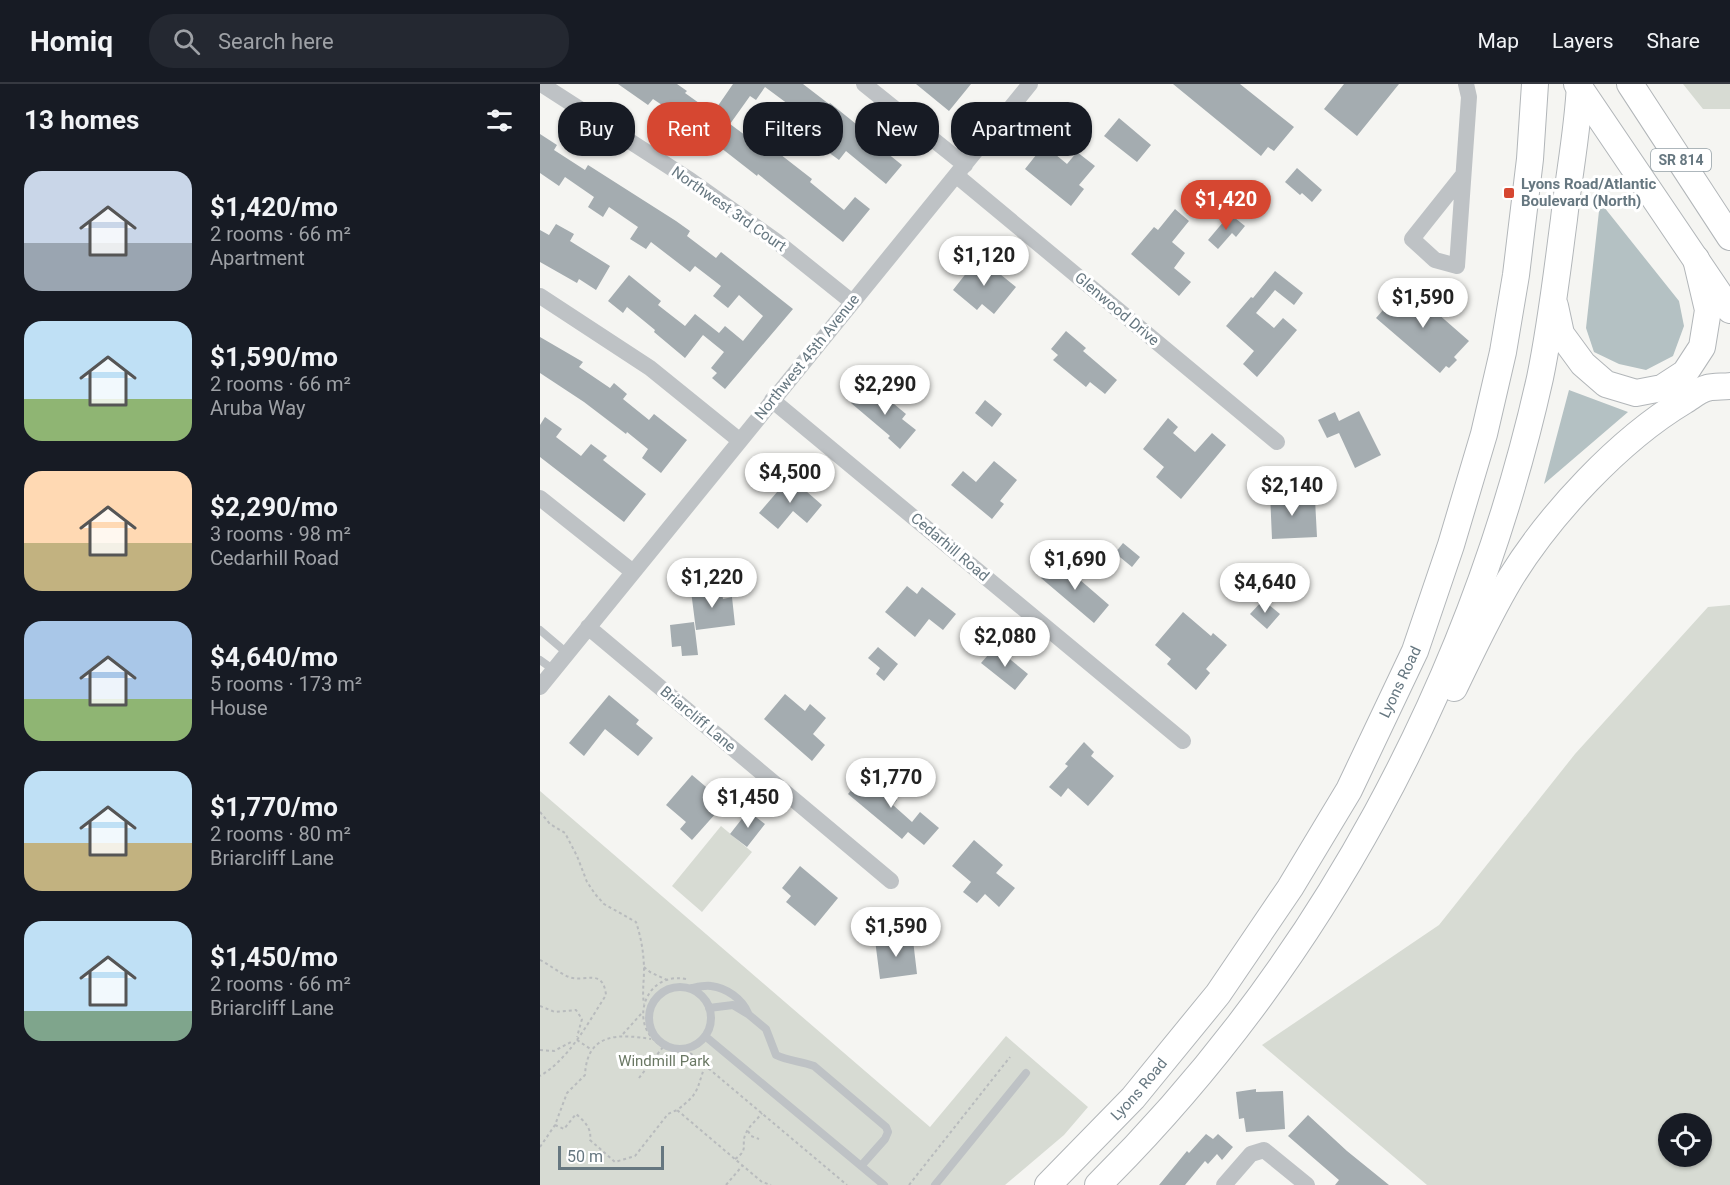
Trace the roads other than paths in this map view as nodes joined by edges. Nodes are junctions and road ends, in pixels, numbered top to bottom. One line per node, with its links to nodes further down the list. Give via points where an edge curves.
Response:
1 (541, 84): 14 (street, Northwest 3rd Court, via 690,180 777,241)
2 (864, 84): 8 (street, Glenwood Drive)
3 (1030, 84): 8 (street, Northwest 45th Avenue)
4 (1466, 84): 9 (street, via 1469,97)
5 (1535, 84): 39 (main road, Lyons Road, via 1521,240 1503,352 1481,445 1415,651 1349,790 1290,888 1218,994 1132,1098)
6 (1630, 84): 10 (main road, SR 814)
7 (1579, 85): 11 (main road, SR 814); 13 (main road)
8 (961, 171): 14 (street, Northwest 45th Avenue); 19 (street, Glenwood Drive)
9 (1463, 176): 9 (street, via 1462,198 1457,266 1435,260 1412,239)
10 (1730, 237)
11 (1696, 259): 13 (main road, via 1708,310 1702,347 1685,373 1662,388 1636,393 1606,384 1583,364 1561,334); 15 (main road, SR 814)
12 (540, 296): 18 (street, via 650,368)
13 (1553, 300): 29 (main road, via 1540,376 1487,564 1436,693 1383,803)
14 (852, 302): 17 (street, Northwest 45th Avenue)
15 (1730, 310)
16 (1730, 386): 29 (main road, via 1706,388 1670,409 1636,436 1593,474 1534,544 1486,622 1380,843)
17 (772, 400): 18 (street, Northwest 45th Avenue); 28 (street, Cedarhill Road)
18 (739, 440): 21 (street, Northwest 45th Avenue)
19 (1277, 442)
20 (540, 498): 21 (street)
21 (633, 572): 22 (street, Northwest 45th Avenue)
22 (588, 627): 24 (street, Northwest 45th Avenue); 30 (street, Briarcliff Lane)
23 (540, 630): 24 (lane)
24 (567, 653): 26 (street, Northwest 45th Avenue)
25 (540, 660): 26 (lane)
26 (554, 670): 27 (street, Northwest 45th Avenue)
27 (540, 687)
28 (1183, 741)
29 (1345, 870): 40 (main road, via 1270,984 1227,1041 1136,1148)
30 (891, 881)
31 (691, 988): 32 (lane); 33 (lane, via 710,986 730,993 744,1003); 34 (lane, via 675,987 660,994 651,1007 649,1023 656,1037 669,1047 685,1048)
32 (709, 1008): 33 (lane, via 733,1005); 34 (lane, via 711,1021)
33 (748, 1014): 36 (lane, via 766,1029 776,1055 814,1066 886,1127 885,1139)
34 (705, 1036): 36 (lane)
35 (1026, 1073): 38 (lane)
36 (861, 1166): 37 (lane)
37 (884, 1185)
38 (935, 1185)
39 (1048, 1185)
40 (1098, 1185)
41 (1224, 1185): 42 (street, via 1251,1154 1264,1150)
42 (1307, 1185)

